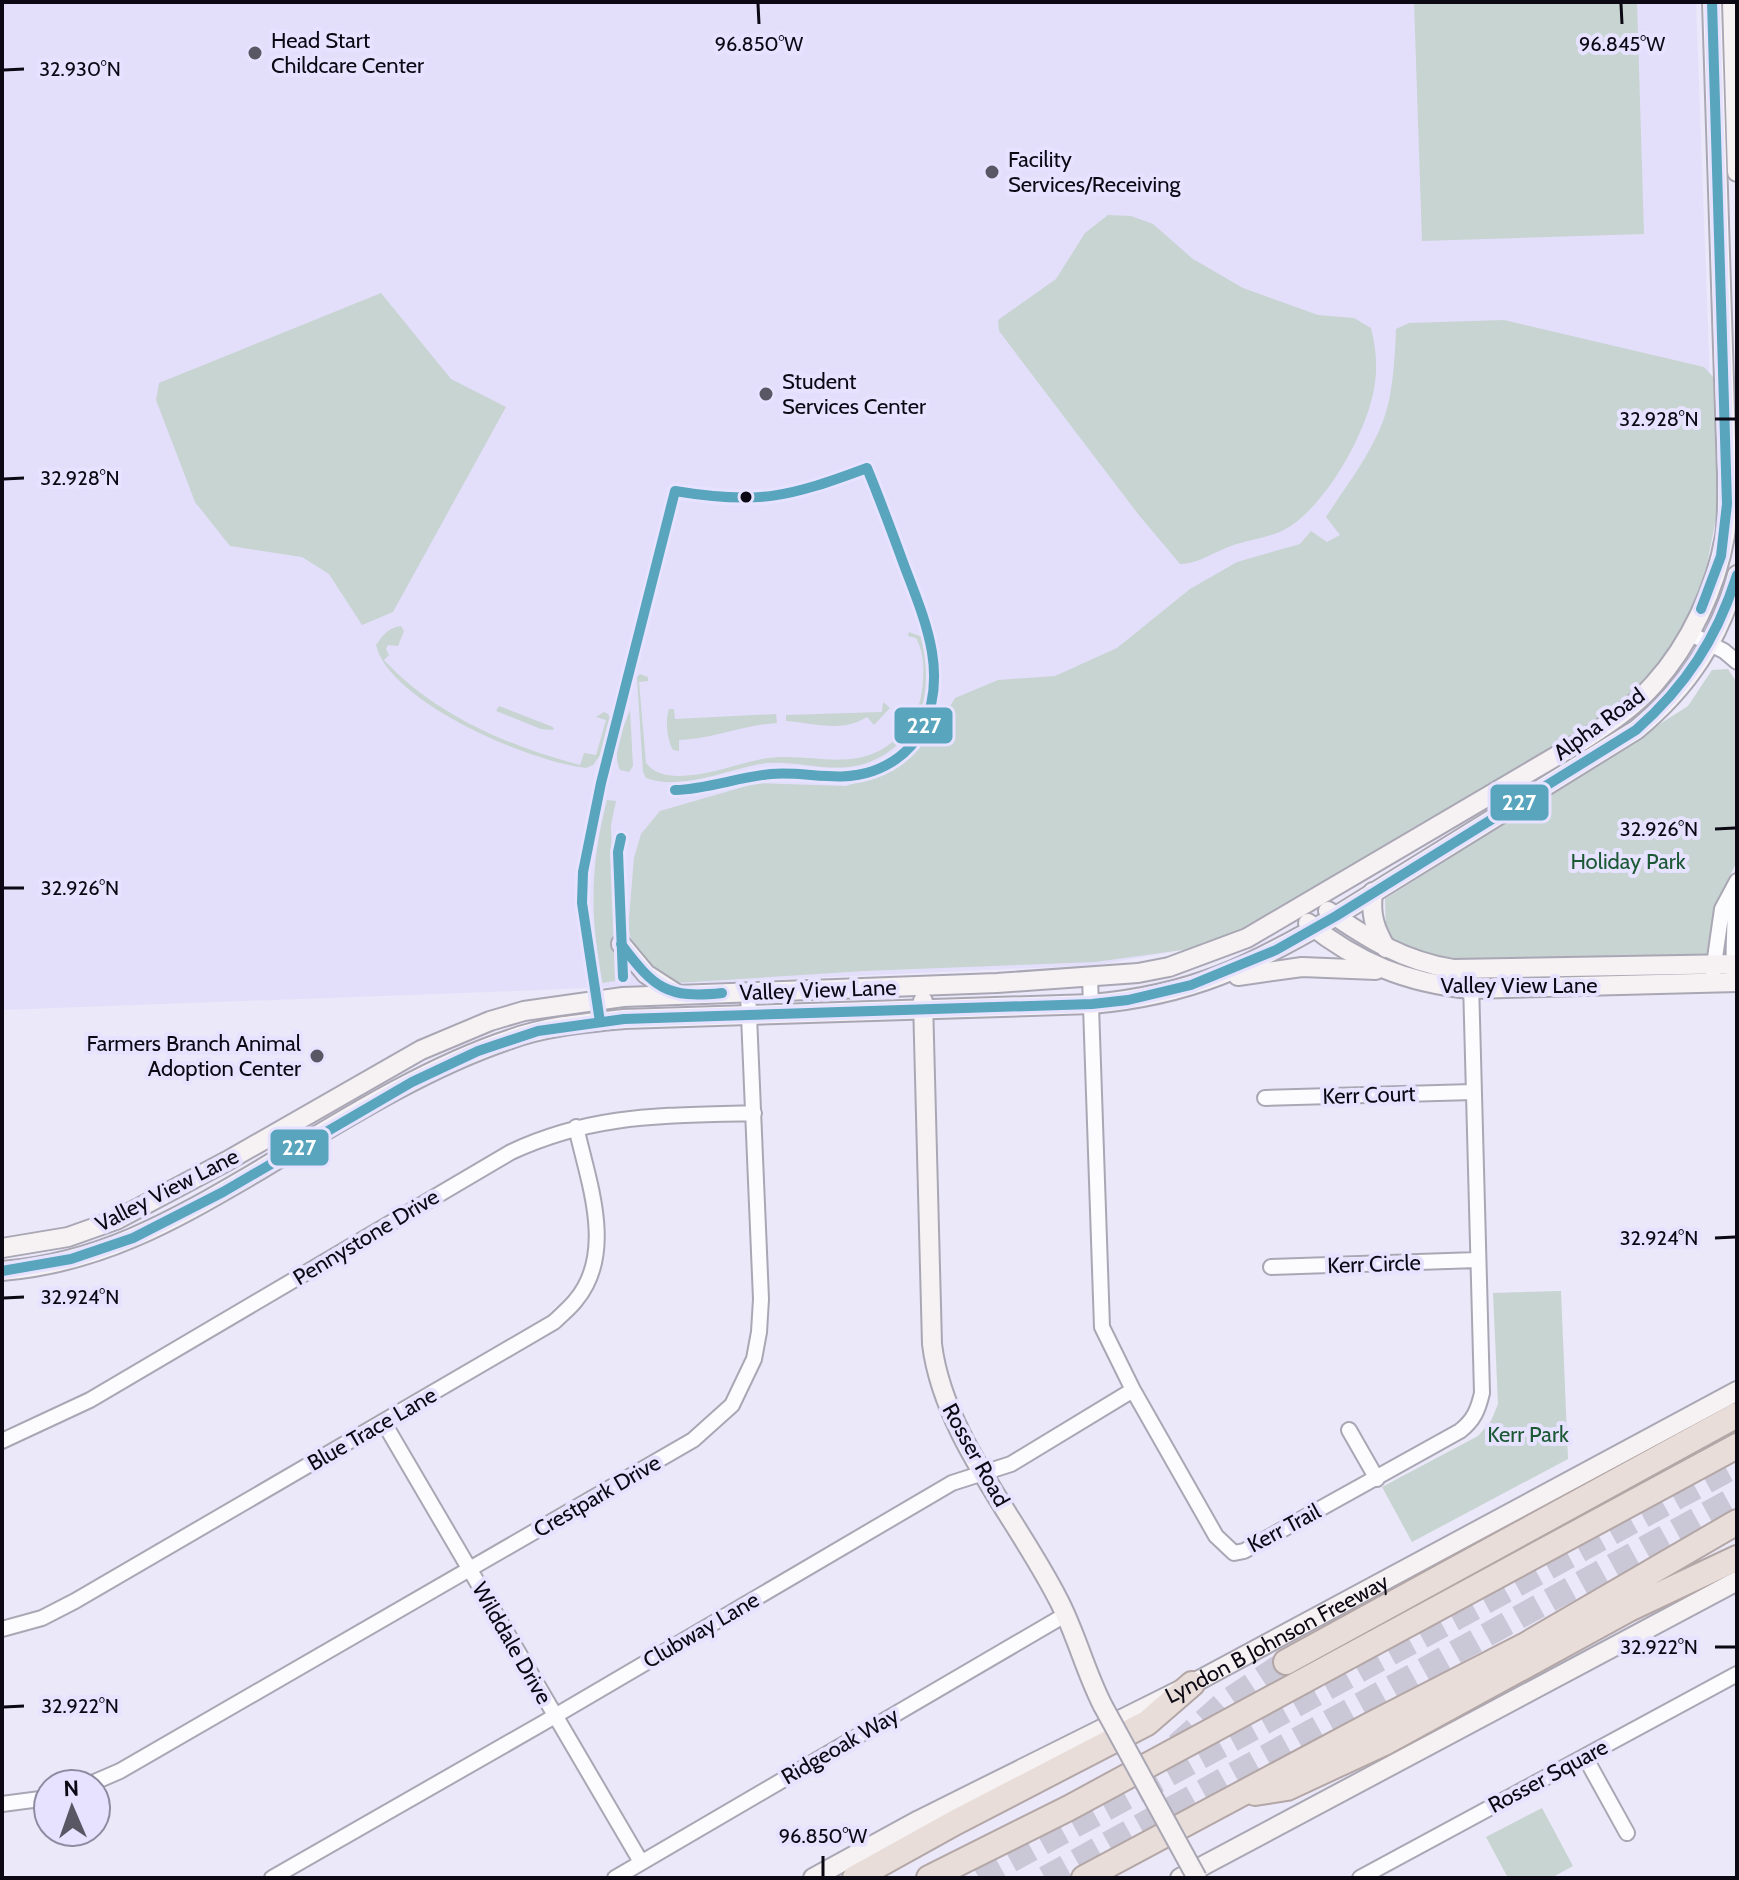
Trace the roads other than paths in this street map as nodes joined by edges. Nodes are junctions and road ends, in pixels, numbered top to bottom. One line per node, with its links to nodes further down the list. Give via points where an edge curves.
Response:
1 (1712, 2): 4 (main road, Alpha Road)
2 (1732, 2): 3 (main road)
3 (1737, 172)
4 (1732, 351): 6 (main road, Alpha Road, via 1726,532 1711,586)
5 (1737, 575): 7 (main road, Alpha Road)
6 (1689, 633): 7 (street); 11 (main road, Alpha Road, via 1654,684 1620,716)
7 (1710, 644): 8 (street); 10 (main road, Alpha Road, via 1675,695 1636,730)
8 (1737, 662)
9 (1735, 886): 19 (street); 20 (street, via 1722,909)
10 (1373, 892): 13 (main road, Alpha Road); 16 (main road, via 1371,916)
11 (1313, 900): 12 (main road, Valley View Lane); 13 (main road, Valley View Lane)
12 (1294, 911): 14 (main road, Valley View Lane); 21 (main road, Valley View Lane, via 1247,938 1169,967)
13 (1336, 916): 14 (main road, Valley View Lane); 16 (main road, Valley View Lane)
14 (1315, 928): 18 (main road, Valley View Lane); 22 (main road, Valley View Lane)
15 (621, 944): 26 (main road, via 656,983)
16 (1386, 948): 17 (main road, Valley View Lane, via 1426,964)
17 (1471, 970): 20 (main road, Valley View Lane); 24 (street, Kerr Trail)
18 (1392, 973): 22 (main road, via 1302,967); 24 (main road, Valley View Lane)
19 (1735, 973): 20 (main road, Valley View Lane)
20 (1713, 974): 24 (main road, Valley View Lane)
21 (1090, 977): 23 (main road, Valley View Lane); 27 (street, Kerr Trail)
22 (1207, 980): 27 (main road, Valley View Lane, via 1154,996)
23 (922, 986): 25 (main road, Valley View Lane); 28 (main road, Rosser Road)
24 (1470, 989): 30 (street, Kerr Trail)
25 (748, 992): 26 (main road, Valley View Lane); 29 (street, Crestpark Drive)
26 (679, 995): 34 (main road, Valley View Lane, via 569,1003 490,1021 395,1064)
27 (1092, 1004): 28 (main road, Valley View Lane); 42 (street, Kerr Trail, via 1100,1315)
28 (923, 1010): 29 (main road, Valley View Lane); 49 (main road, Rosser Road, via 935,1365 946,1404)
29 (750, 1016): 32 (street, Crestpark Drive); 35 (main road, Valley View Lane, via 624,1019 510,1039 422,1077)
30 (1473, 1092): 31 (street, Kerr Court); 39 (street, Kerr Trail)
31 (1265, 1098)
32 (754, 1113): 33 (street, Pennystone Drive, via 632,1118); 53 (street, Crestpark Drive, via 759,1332 754,1359 732,1405 693,1440)
33 (576, 1127): 45 (street, Blue Trace Lane, via 598,1243 578,1299 554,1322); 47 (street, Pennystone Drive, via 511,1152 90,1400)
34 (280, 1130): 35 (main road); 36 (main road, Valley View Lane)
35 (291, 1151): 38 (main road, Valley View Lane, via 175,1219)
36 (101, 1227): 37 (main road, Valley View Lane); 38 (main road)
37 (2, 1248)
38 (110, 1249): 41 (main road, Valley View Lane)
39 (1477, 1260): 40 (street, Kerr Circle); 50 (street, Kerr Trail, via 1479,1409 1460,1431)
40 (1271, 1267)
41 (2, 1271)
42 (1133, 1390): 49 (street, Clubway Lane, via 1011,1464); 50 (street, Kerr Trail, via 1216,1536 1234,1553)
43 (1737, 1391): 59 (main road, Lyndon B Johnson Freeway)
44 (1737, 1415): 57 (highway)
45 (384, 1423): 53 (street, Wilddale Drive); 56 (street, Blue Trace Lane, via 75,1601 42,1618)
46 (1349, 1430): 50 (street)
47 (2, 1441)
48 (1737, 1446): 72 (highway, via 1083,1801)
49 (984, 1473): 55 (main road, Rosser Road); 60 (street, Clubway Lane, via 952,1483)
50 (1377, 1479)
51 (1737, 1522): 63 (highway, via 1524,1646)
52 (1737, 1558): 63 (highway, via 1629,1609 1386,1742 1287,1788)
53 (470, 1570): 60 (street, Wilddale Drive); 62 (street, Crestpark Drive)
54 (1737, 1581): 74 (main road)
55 (1065, 1615): 67 (street, Ridgeoak Way); 75 (main road, Rosser Road, bridge, via 1103,1706)
56 (2, 1629)
57 (1286, 1662)
58 (1737, 1674): 61 (street, Rosser Square)
59 (1192, 1684): 70 (main road, Lyndon B Johnson Freeway); 71 (highway, via 1147,1723)
60 (555, 1716): 67 (street, Wilddale Drive); 68 (street, Clubway Lane)
61 (1585, 1757): 66 (street); 76 (street, Rosser Square)
62 (112, 1774)
63 (1236, 1796): 73 (highway)
64 (32, 1800): 65 (street)
65 (2, 1804)
66 (1627, 1833)
67 (641, 1862): 69 (street, Ridgeoak Way)
68 (272, 1878)
69 (615, 1878)
70 (813, 1878)
71 (855, 1878)
72 (929, 1878)
73 (1084, 1878)
74 (1180, 1878)
75 (1197, 1878)
76 (1360, 1878)

